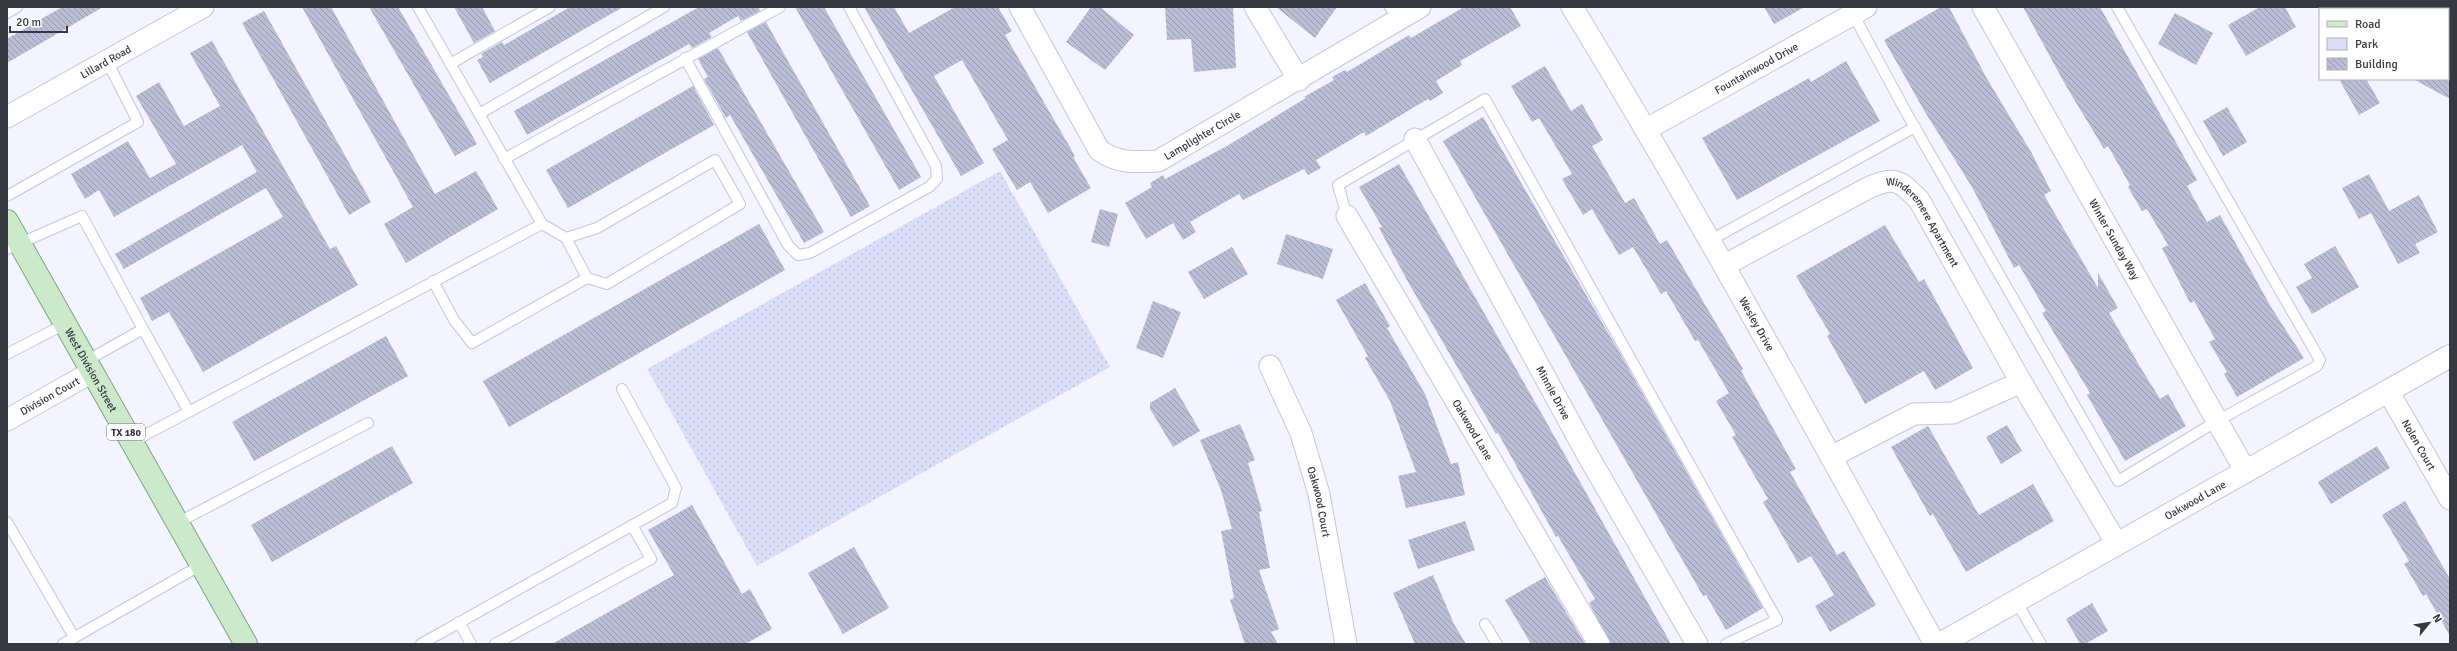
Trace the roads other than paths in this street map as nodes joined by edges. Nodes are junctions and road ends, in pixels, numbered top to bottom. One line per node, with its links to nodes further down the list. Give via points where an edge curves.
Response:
1 (17, 7): 15 (lane)
2 (418, 7): 19 (lane)
3 (550, 7): 19 (lane)
4 (664, 7): 21 (lane)
5 (780, 7): 17 (lane)
6 (849, 7): 17 (lane, via 936,166 937,179 929,187 810,253 798,255 788,245)
7 (1020, 7): 20 (street, Lamplighter Circle, via 1099,150 1109,158 1121,162 1158,161)
8 (1254, 7): 20 (street)
9 (1420, 7): 16 (street, Lamplighter Circle)
10 (1572, 7): 24 (street, Wesley Drive)
11 (1983, 7): 48 (street, Winter Sunday Way)
12 (2117, 7): 48 (lane, via 2320,360 2317,366)
13 (198, 8): 18 (street, Lillard Road)
14 (1859, 11): 23 (lane); 24 (street, Fountainwood Drive)
15 (7, 13)
16 (1394, 14): 20 (street, Lamplighter Circle)
17 (685, 58): 26 (lane)
18 (107, 61): 22 (street, Lillard Road); 27 (lane, via 138,122)
19 (450, 64): 21 (lane)
20 (1299, 80)
21 (479, 114): 26 (lane)
22 (7, 117)
23 (1915, 127): 32 (lane); 48 (lane, via 2118,481)
24 (1647, 129): 32 (street, Wesley Drive)
25 (1416, 139): 28 (lane, via 1338,185); 71 (street, Minnie Drive, via 1587,454); 72 (lane, via 1485,99 1777,620)
26 (504, 158): 30 (lane)
27 (7, 196)
28 (1347, 216): 70 (street, Oakwood Lane)
29 (7, 221): 33 (main road, West Division Street / TX 180)
30 (542, 224): 31 (lane); 36 (lane)
31 (566, 238): 35 (lane); 35 (lane, via 597,228 715,160 740,204 607,284)
32 (1711, 240): 34 (street, Wesley Drive)
33 (13, 246): 37 (main road, West Division Street / TX 180); 38 (lane, via 82,216)
34 (1726, 265): 43 (street, Winderemere Apartment, via 1868,188 1887,180 1904,185 1919,200); 51 (street, Wesley Drive)
35 (587, 278): 36 (lane, via 472,343 454,320)
36 (433, 281): 46 (lane)
37 (65, 324): 39 (lane); 42 (main road, West Division Street / TX 180)
38 (143, 329): 42 (lane); 46 (lane)
39 (7, 354)
40 (2450, 356): 45 (street, Oakwood Lane)
41 (1270, 366): 68 (street, Oakwood Court, via 1301,433 1319,494)
42 (89, 367): 47 (street, Division Court); 50 (main road, West Division Street / TX 180)
43 (2021, 382): 51 (street, via 1953,413 1914,414); 57 (street, Winderemere Apartment)
44 (622, 389): 56 (lane, via 676,488 672,503)
45 (2388, 391): 52 (street, Oakwood Lane); 53 (street, Nolen Court)
46 (189, 412): 50 (lane)
47 (7, 420)
48 (2217, 420): 52 (street, Winter Sunday Way)
49 (368, 423): 55 (lane)
50 (132, 442): 55 (main road, West Division Street / TX 180)
51 (1831, 457): 73 (street, Wesley Drive)
52 (2246, 472): 57 (street, Oakwood Lane)
53 (2450, 499)
54 (7, 522): 62 (lane)
55 (177, 523): 58 (main road, West Division Street / TX 180)
56 (632, 525): 60 (lane); 67 (lane, via 651,559)
57 (2117, 544): 59 (street, Oakwood Lane)
58 (201, 565): 62 (lane); 64 (main road, West Division Street / TX 180)
59 (2016, 601): 74 (street, Oakwood Lane); 75 (lane)
60 (459, 622): 65 (lane); 66 (lane)
61 (1485, 624): 69 (lane)
62 (74, 637): 63 (lane)
63 (63, 644)
64 (246, 644)
65 (421, 644)
66 (472, 644)
67 (495, 644)
68 (1346, 644)
69 (1497, 644)
70 (1599, 644)
71 (1697, 644)
72 (1726, 644)
73 (1936, 644)
74 (1940, 644)
75 (2041, 644)

